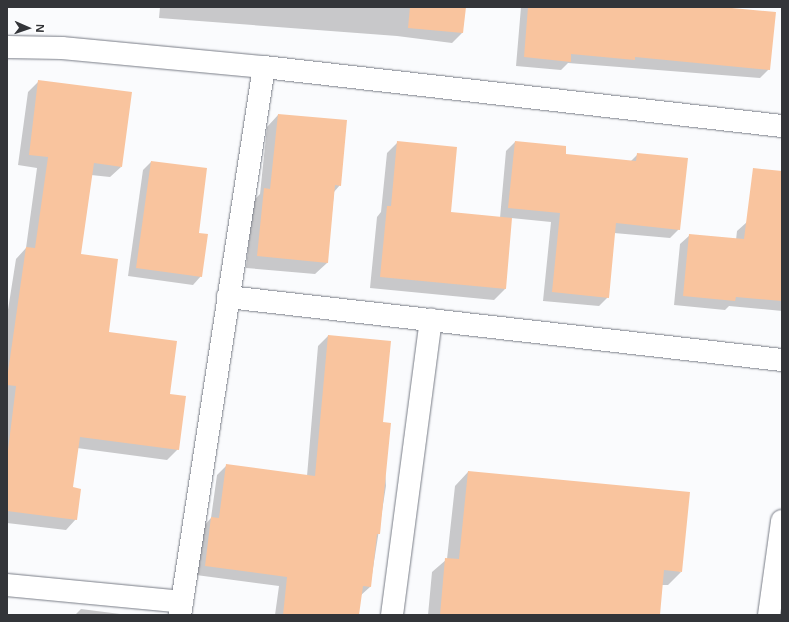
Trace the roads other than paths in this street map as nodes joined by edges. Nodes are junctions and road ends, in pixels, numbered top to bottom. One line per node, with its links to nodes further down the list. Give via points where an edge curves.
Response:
1 (7, 47): 2 (street, via 62,48)
2 (264, 67): 3 (street); 4 (street)
3 (782, 126)
4 (228, 297): 5 (street); 9 (street)
5 (431, 320): 6 (street); 10 (street)
6 (782, 360)
7 (782, 522): 11 (street)
8 (7, 585): 9 (street)
9 (181, 608)
10 (392, 615)
11 (769, 615)

